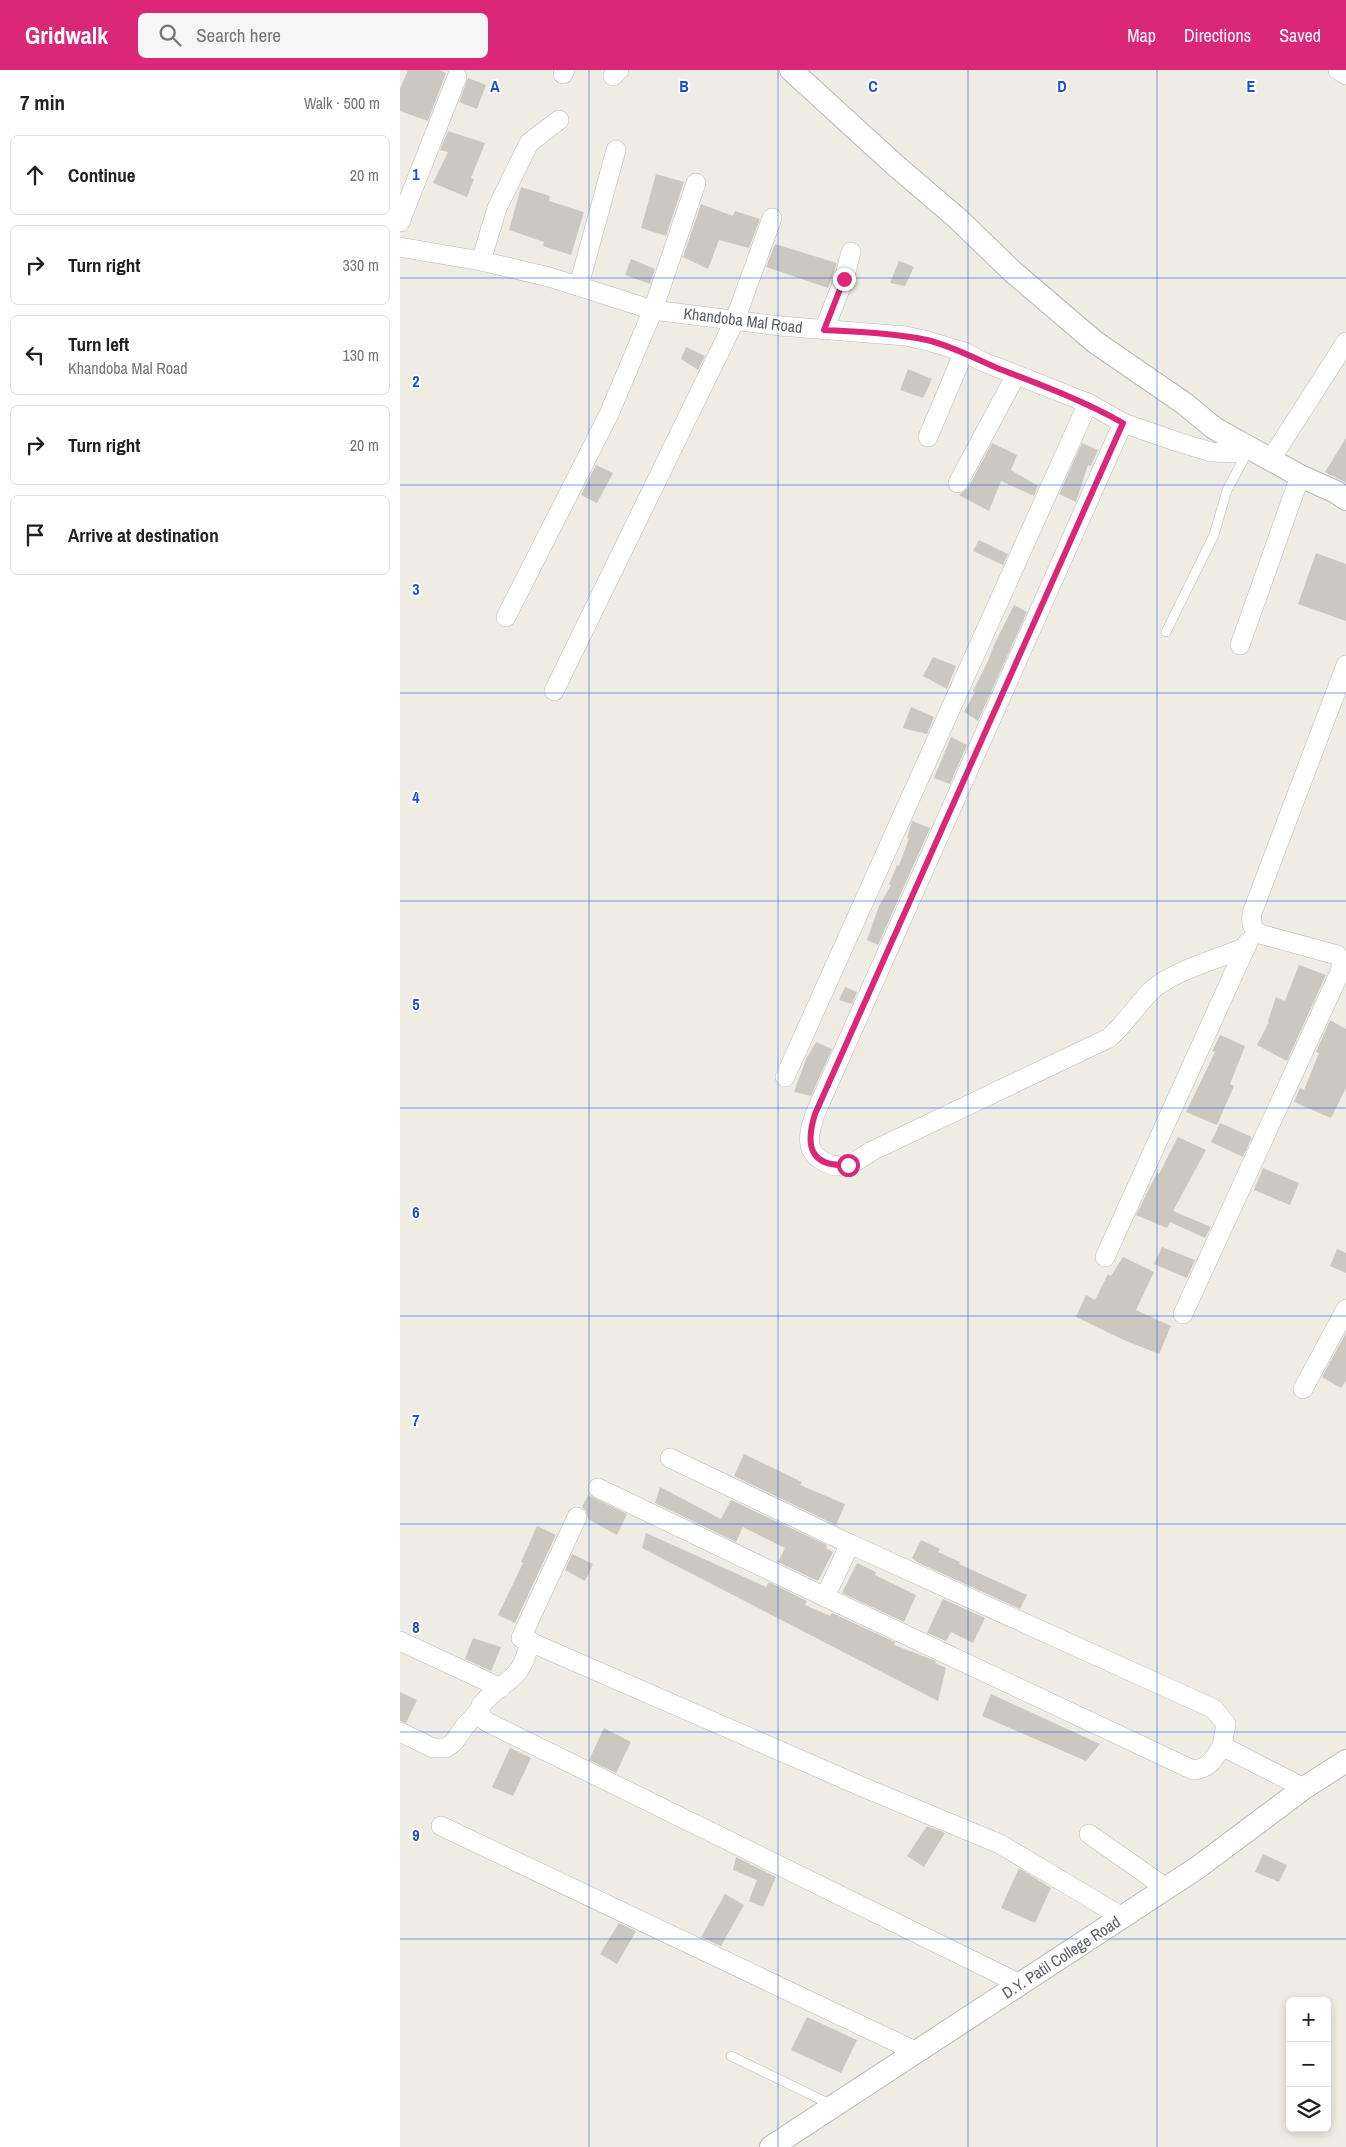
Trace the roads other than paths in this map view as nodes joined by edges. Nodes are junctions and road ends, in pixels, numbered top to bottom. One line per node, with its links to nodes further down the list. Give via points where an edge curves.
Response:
1 (791, 70): 23 (street, via 1013,272 1095,342 1214,428)
2 (1338, 70): 3 (street)
3 (1346, 75)
4 (457, 77): 9 (street)
5 (559, 120): 12 (street, via 529,143 497,208)
6 (616, 150): 13 (street)
7 (696, 183): 14 (street)
8 (772, 218): 15 (street)
9 (400, 222)
10 (400, 247): 12 (street, Khandoba Mal Road)
11 (851, 252): 16 (street)
12 (481, 260): 13 (street, Khandoba Mal Road)
13 (579, 285): 14 (street, Khandoba Mal Road)
14 (653, 310): 15 (street, Khandoba Mal Road); 28 (street, via 609,414)
15 (735, 320): 16 (street, Khandoba Mal Road); 32 (street)
16 (824, 330): 18 (street, Khandoba Mal Road, via 906,336)
17 (1346, 342): 24 (street)
18 (964, 352): 19 (street, Khandoba Mal Road); 22 (street)
19 (1016, 375): 20 (street, Khandoba Mal Road); 26 (street)
20 (1088, 403): 21 (street, Khandoba Mal Road); 35 (street)
21 (1123, 423): 23 (street, Khandoba Mal Road, via 1211,452 1238,453); 34 (street, via 815,1114 810,1147 821,1160 834,1165 848,1165 1109,1038 1124,1025 1151,991 1168,979)
22 (928, 436)
23 (1249, 448): 24 (street); 29 (lane, via 1227,490 1214,535)
24 (1271, 459): 25 (street)
25 (1300, 476): 27 (street); 30 (street)
26 (958, 483)
27 (1346, 499)
28 (506, 617)
29 (1166, 632)
30 (1240, 645)
31 (1346, 665): 33 (street, via 1252,913)
32 (554, 691)
33 (1254, 930): 34 (street); 38 (street, via 1337,955 1342,962)
34 (1246, 947): 36 (street)
35 (785, 1077)
36 (1105, 1257)
37 (1346, 1309): 39 (street)
38 (1183, 1314)
39 (1304, 1389)
40 (670, 1458): 43 (street)
41 (598, 1488): 44 (street)
42 (576, 1517): 46 (street, via 521,1638)
43 (850, 1544): 44 (street); 50 (street, via 1214,1709 1226,1724)
44 (825, 1597): 50 (street, via 1193,1770 1203,1769 1213,1761)
45 (400, 1641): 47 (street)
46 (530, 1642): 47 (street, via 520,1670); 56 (street, via 1000,1844)
47 (501, 1688): 48 (street, via 486,1699)
48 (479, 1711): 49 (street, via 446,1748 433,1748); 57 (street, via 487,1722)
49 (400, 1732)
50 (1222, 1746): 52 (street)
51 (1346, 1761): 52 (street, D.Y. Patil College Road)
52 (1304, 1788): 55 (street, D.Y. Patil College Road)
53 (441, 1826): 58 (street)
54 (1089, 1834): 55 (street)
55 (1166, 1888): 56 (street, D.Y. Patil College Road)
56 (1122, 1917): 57 (street, D.Y. Patil College Road)
57 (1020, 1984): 58 (street, D.Y. Patil College Road)
58 (917, 2052): 60 (street, D.Y. Patil College Road)
59 (731, 2056): 60 (lane)
60 (834, 2106): 61 (street, D.Y. Patil College Road)
61 (771, 2147)

